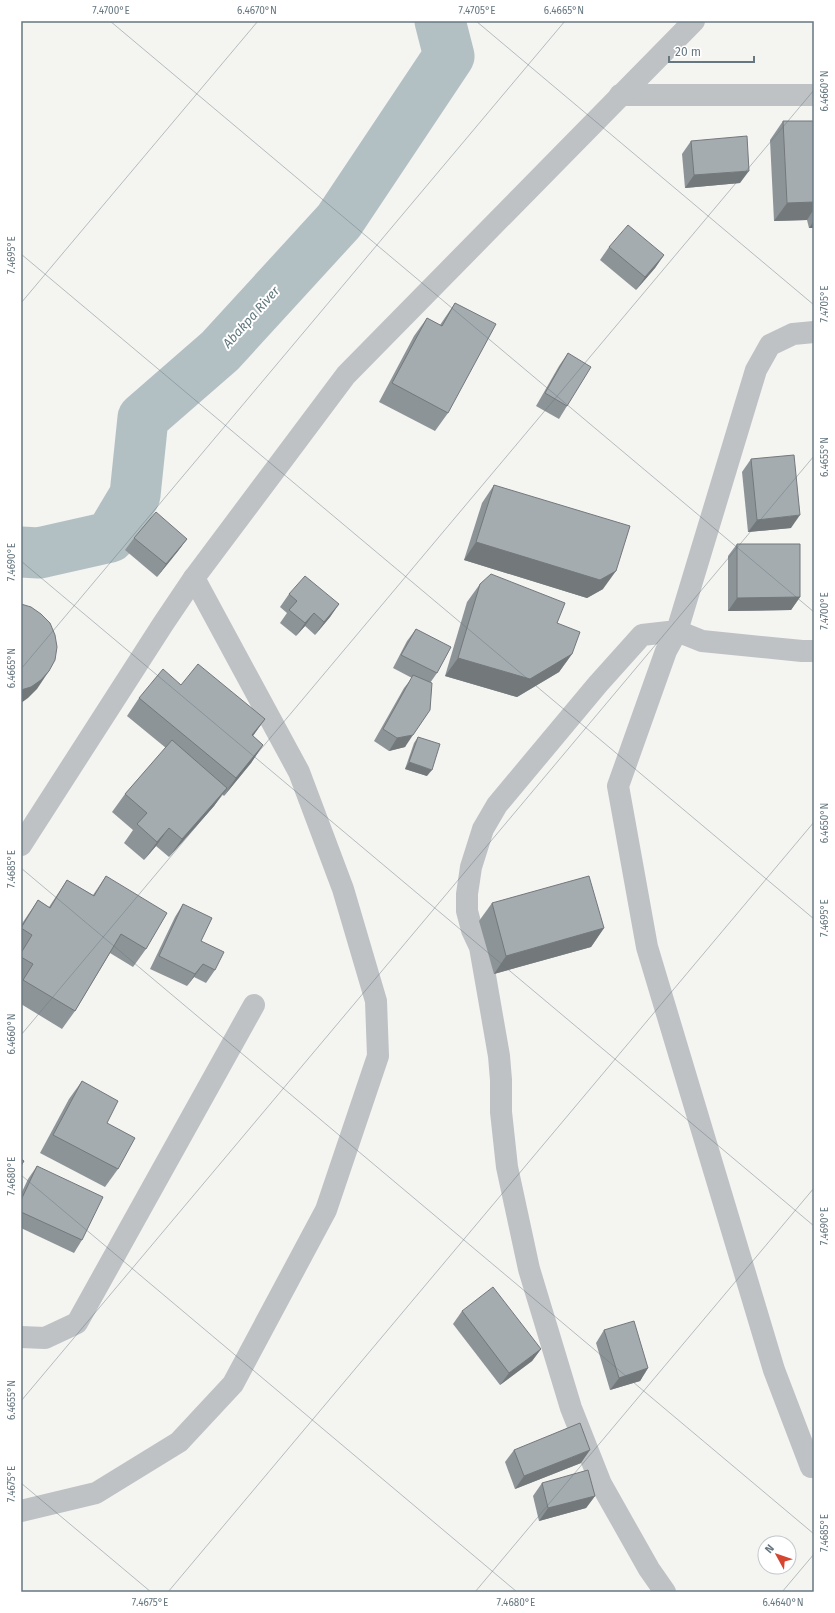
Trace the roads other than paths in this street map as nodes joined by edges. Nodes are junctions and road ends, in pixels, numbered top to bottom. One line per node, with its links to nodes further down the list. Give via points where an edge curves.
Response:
1 (694, 21): 2 (street)
2 (620, 95): 3 (street); 5 (street, via 346,375)
3 (814, 95)
4 (814, 332): 6 (street, via 793,334 770,345 756,370)
5 (194, 578): 8 (street); 12 (street, via 300,772 343,889 376,1000 378,1056 326,1210 233,1384 179,1442 96,1493)
6 (677, 631): 7 (street, via 702,641); 11 (street, via 666,651 618,786 647,947 774,1370 812,1467); 13 (street, via 642,636 497,804 481,836 466,894 472,930 480,947 498,1048 500,1112 507,1167 529,1269 570,1408 600,1484 645,1563)
7 (814, 651)
8 (21, 845)
9 (254, 1005): 10 (street, via 77,1323 45,1338)
10 (21, 1337)
11 (814, 1463)
12 (21, 1511)
13 (665, 1592)

